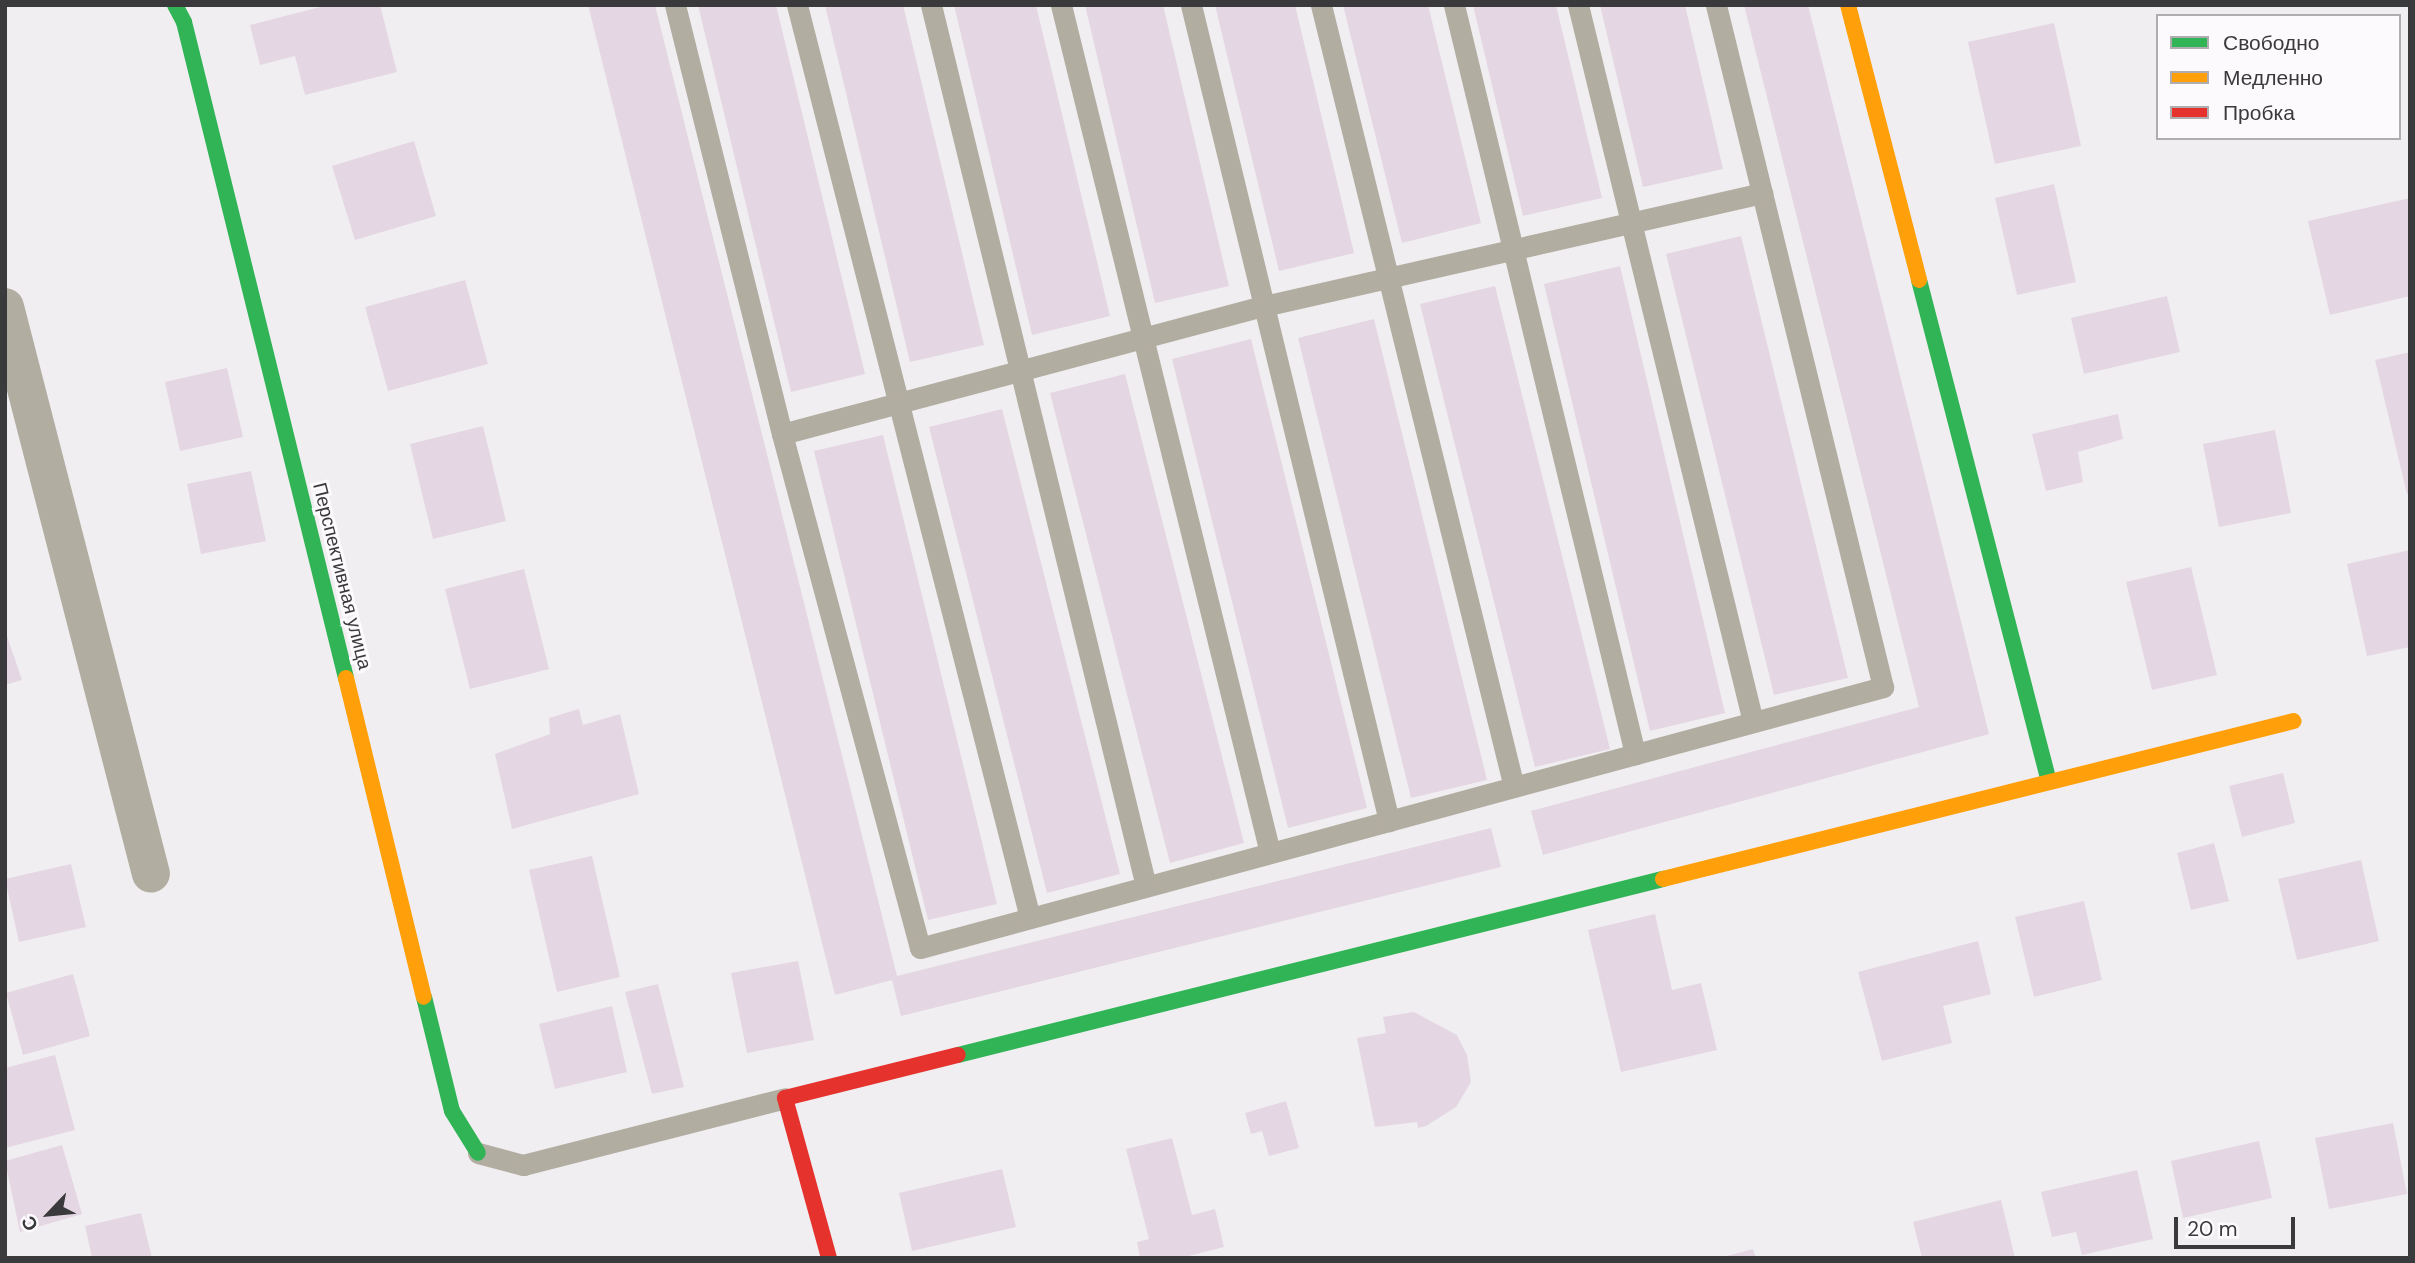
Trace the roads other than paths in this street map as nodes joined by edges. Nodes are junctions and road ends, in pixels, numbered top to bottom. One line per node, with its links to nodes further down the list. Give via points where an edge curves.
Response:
1 (175, 5): 33 (street, Перспективная улица, via 184,22 452,1111)
2 (675, 5): 21 (lane)
3 (797, 5): 20 (lane)
4 (931, 5): 19 (lane)
5 (1061, 5): 18 (lane)
6 (1191, 5): 16 (lane)
7 (1321, 5): 15 (lane)
8 (1454, 5): 14 (lane)
9 (1578, 5): 13 (lane)
10 (1716, 5): 12 (lane)
11 (1848, 5): 25 (street)
12 (1762, 192): 13 (lane); 23 (lane, via 1883,687)
13 (1632, 224): 14 (lane); 23 (lane)
14 (1514, 252): 15 (lane); 24 (lane)
15 (1388, 280): 16 (lane); 26 (lane)
16 (1264, 306): 18 (lane); 27 (lane)
17 (5, 307): 29 (street)
18 (1144, 338): 19 (lane); 28 (lane)
19 (1021, 371): 20 (lane); 30 (lane)
20 (899, 402): 21 (lane); 31 (lane)
21 (782, 433): 31 (lane, via 920,948)
22 (2294, 721): 25 (street)
23 (1754, 722): 24 (lane)
24 (1635, 754): 26 (lane)
25 (2048, 778): 32 (street)
26 (1514, 787): 27 (lane)
27 (1389, 821): 28 (lane)
28 (1270, 853): 30 (lane)
29 (151, 874)
30 (1146, 886): 31 (lane)
31 (1030, 918)
32 (785, 1098): 33 (lane, via 523,1165); 34 (street)
33 (478, 1153)
34 (829, 1258)

